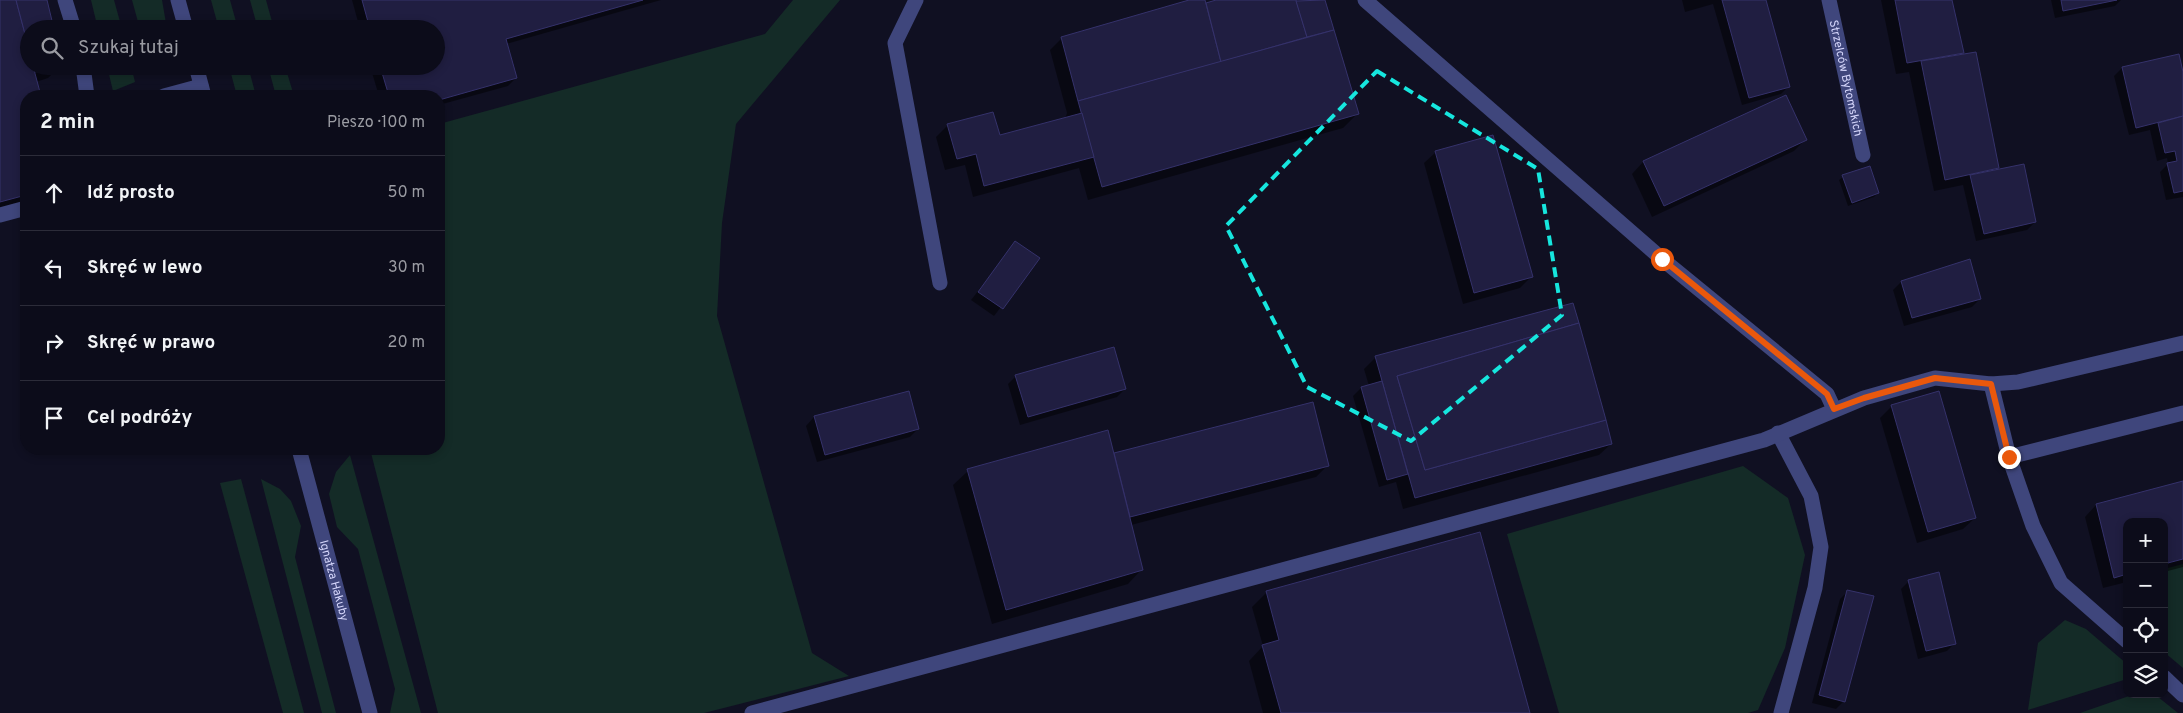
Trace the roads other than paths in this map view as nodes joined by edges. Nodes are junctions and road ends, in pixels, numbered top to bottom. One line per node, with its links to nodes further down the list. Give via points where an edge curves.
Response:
1 (66, 0): 6 (street)
2 (178, 0): 7 (street)
3 (916, 0): 15 (street, via 895,43)
4 (1366, 0): 18 (street, via 1662,259 1827,394)
5 (1829, 0): 12 (street, Strzelców Bytomskich)
6 (72, 20)
7 (184, 20)
8 (84, 75): 10 (street)
9 (199, 75): 11 (street)
10 (85, 90)
11 (203, 90)
12 (1863, 156)
13 (20, 209): 14 (street)
14 (0, 214)
15 (940, 283)
16 (2183, 343): 17 (street, via 2025,381)
17 (1991, 384): 18 (street, via 1935,378); 22 (street)
18 (1834, 409): 20 (street)
19 (2183, 413): 22 (street)
20 (1778, 433): 27 (street, via 1735,448); 28 (street, via 1811,496 1821,547 1814,588)
21 (301, 455): 26 (street, Ignatza Hakuby)
22 (2009, 457): 23 (street, via 2033,526 2061,582)
23 (2123, 637)
24 (2168, 681): 25 (street)
25 (2183, 695)
26 (370, 713)
27 (752, 713)
28 (1781, 713)

